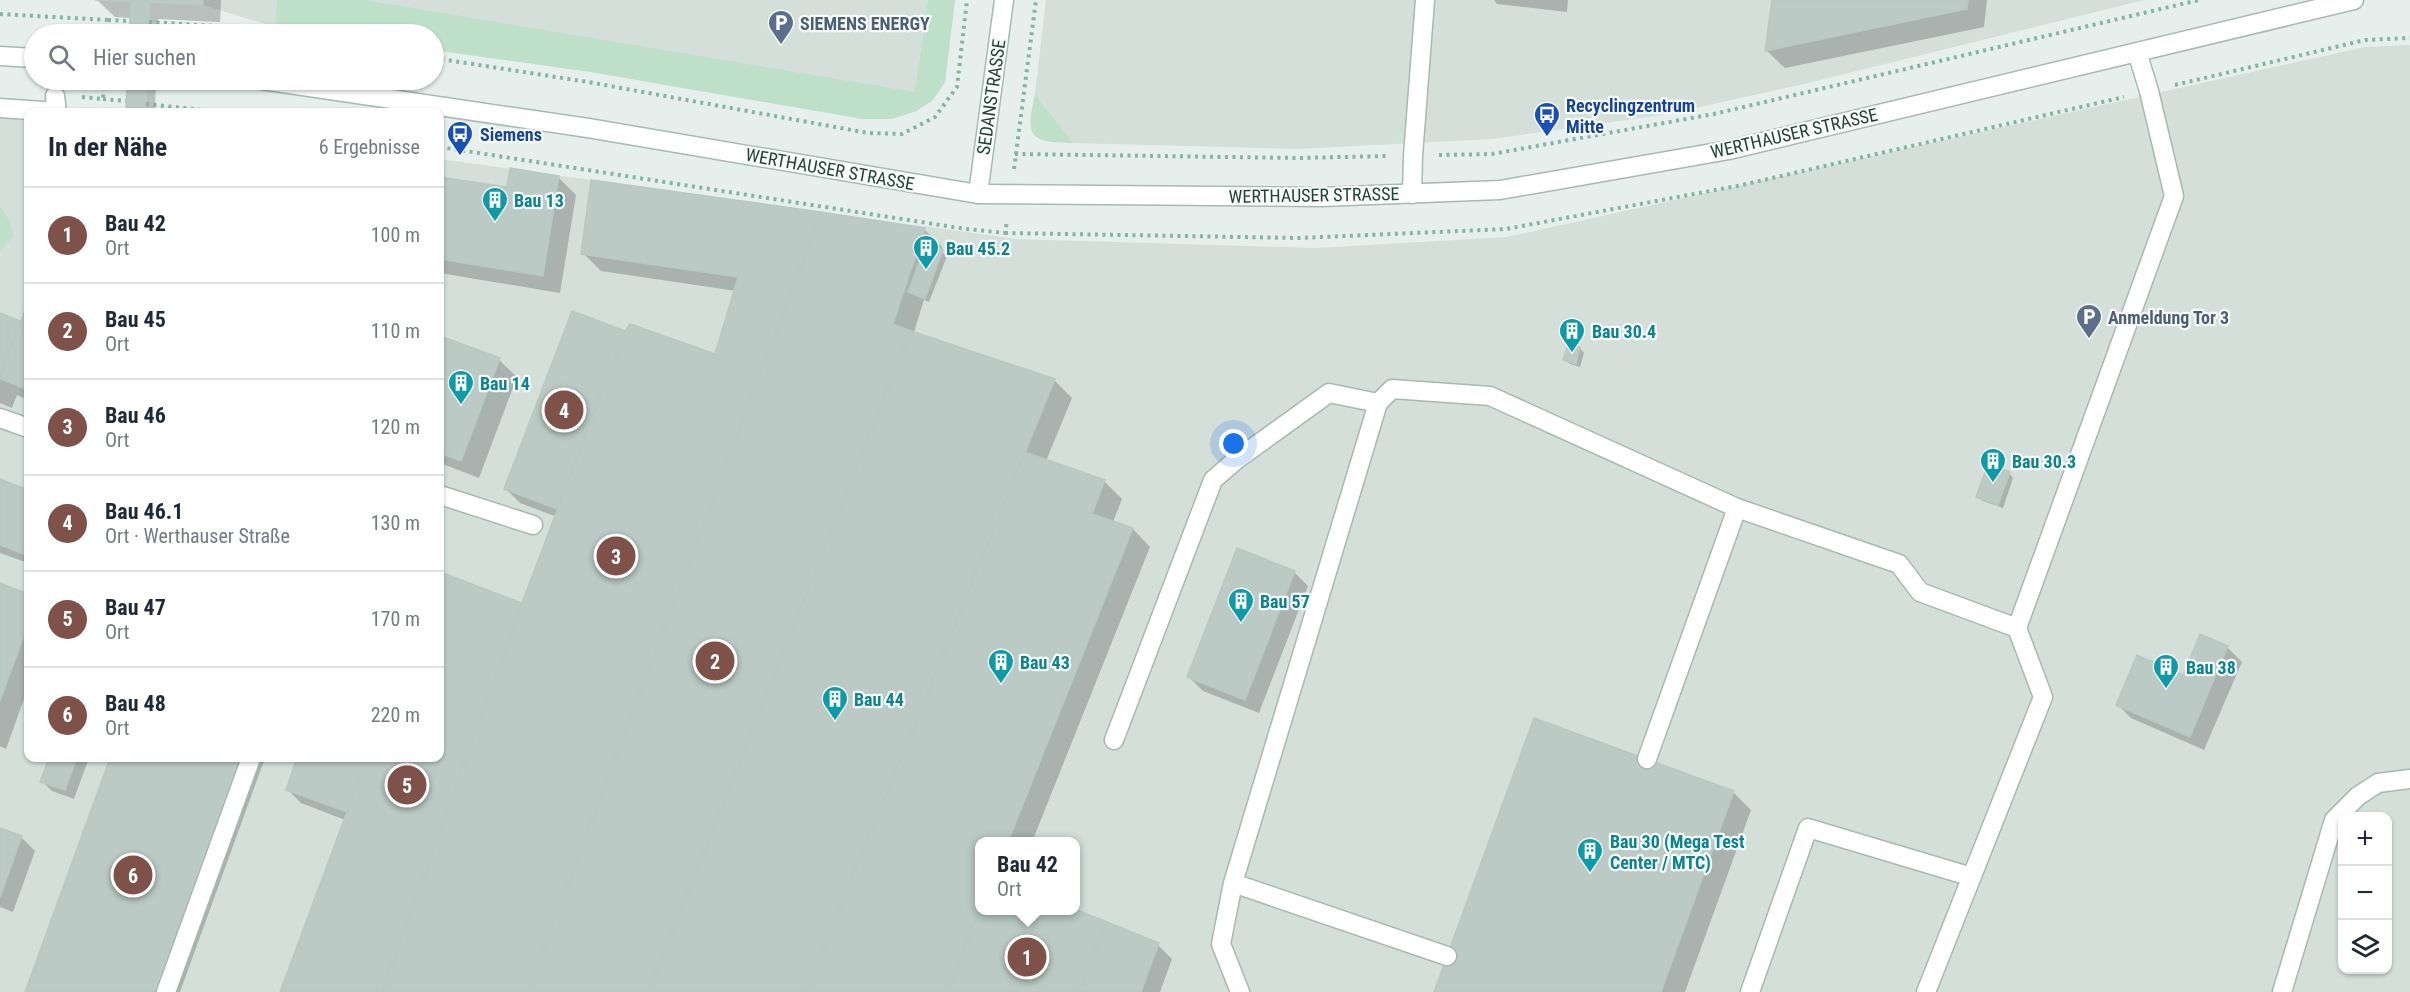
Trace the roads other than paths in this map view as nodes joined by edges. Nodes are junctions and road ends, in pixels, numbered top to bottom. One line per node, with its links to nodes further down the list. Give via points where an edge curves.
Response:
1 (1004, 0): 12 (street, SEDANSTRASSE)
2 (1425, 0): 13 (street)
3 (2354, 0): 4 (street, WERTHAUSER STRASSE)
4 (2137, 52): 13 (street, WERTHAUSER STRASSE, via 1729,150 1500,190); 20 (street, via 2174,196)
5 (0, 56): 6 (street)
6 (24, 57)
7 (330, 90): 12 (street, WERTHAUSER STRASSE, via 588,128)
8 (55, 96): 10 (street)
9 (0, 108): 11 (street)
10 (56, 108)
11 (24, 110)
12 (978, 194): 13 (street, WERTHAUSER STRASSE)
13 (1412, 194)
14 (1378, 403): 18 (street, via 1392,389 1490,396); 21 (street, via 1329,393 1213,480); 26 (street)
15 (0, 418): 16 (street)
16 (24, 427)
17 (444, 496): 19 (street)
18 (1737, 508): 20 (street, via 1899,564 1920,592); 22 (street)
19 (533, 525)
20 (2017, 628): 25 (street, via 2043,697)
21 (1114, 740)
22 (1647, 759)
23 (250, 762): 28 (street)
24 (2410, 779): 32 (street, via 2378,783 2334,820)
25 (1972, 877): 30 (street, via 1808,828); 31 (street)
26 (1233, 884): 27 (street); 29 (street, via 1221,944)
27 (1447, 956)
28 (166, 992)
29 (1240, 992)
30 (1750, 992)
31 (1926, 992)
32 (2282, 992)

